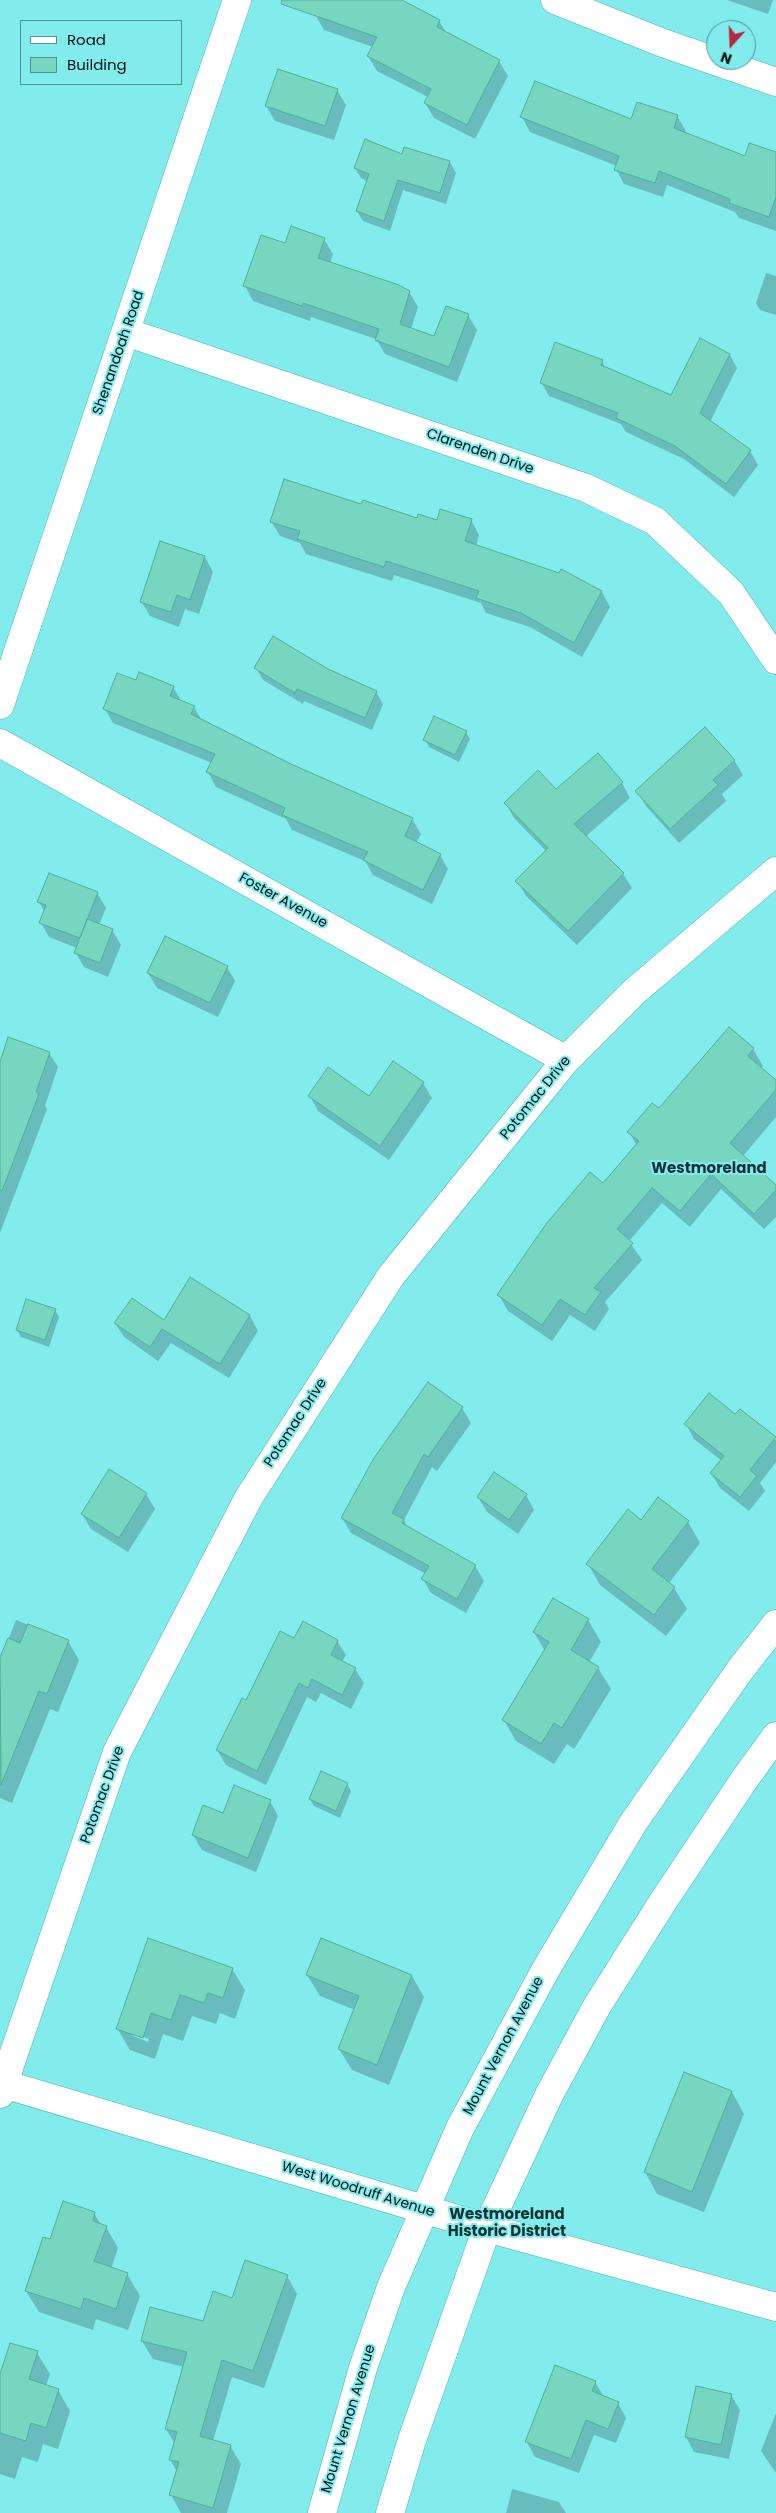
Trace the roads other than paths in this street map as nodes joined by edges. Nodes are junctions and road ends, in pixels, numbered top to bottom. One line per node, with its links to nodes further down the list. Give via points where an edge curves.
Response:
1 (237, 0): 4 (street, Shenandoah Road)
2 (555, 0): 3 (street, via 663,43)
3 (776, 82)
4 (126, 332): 5 (street, Clarenden Drive, via 586,488 656,521 731,593); 6 (street, Shenandoah Road)
5 (776, 660)
6 (0, 705)
7 (0, 743): 9 (street, Foster Avenue)
8 (776, 871): 9 (street, Potomac Drive, via 635,991)
9 (566, 1060): 12 (street, Potomac Drive, via 391,1276 249,1496 117,1752)
10 (776, 1624): 13 (street, Mount Vernon Avenue, via 639,1815 583,1906 460,2128)
11 (776, 1736): 14 (street, via 669,1892 597,2006 549,2096)
12 (1, 2087): 13 (street, West Woodruff Avenue)
13 (424, 2209): 14 (street, West Woodruff Avenue); 16 (street, Mount Vernon Avenue, via 391,2287 363,2368)
14 (487, 2228): 15 (street, West Woodruff Avenue); 17 (street, via 412,2440)
15 (776, 2307)
16 (322, 2513)
17 (390, 2513)

